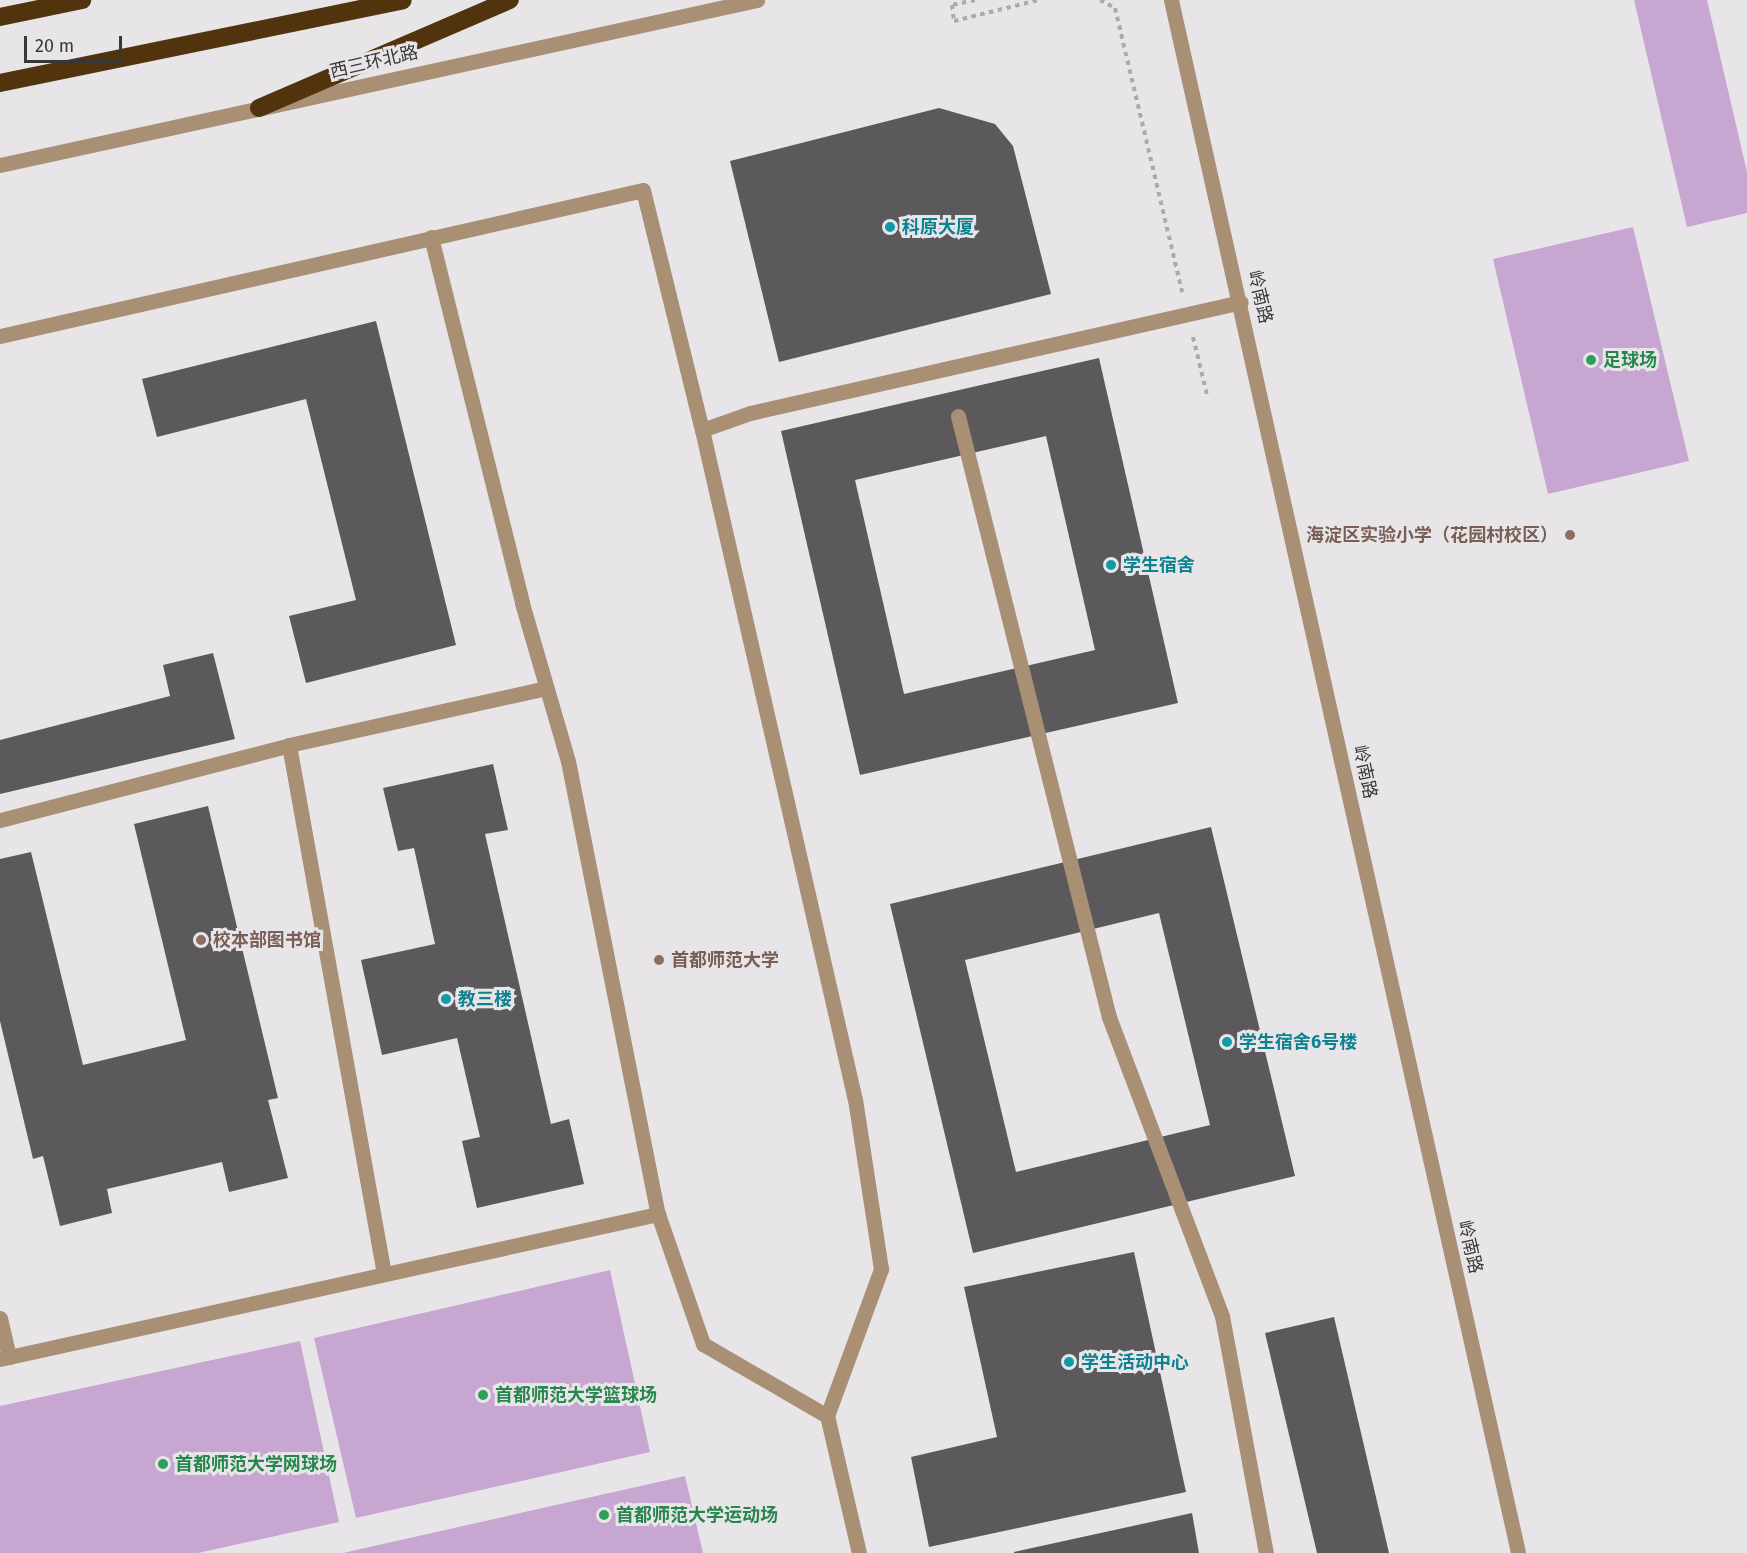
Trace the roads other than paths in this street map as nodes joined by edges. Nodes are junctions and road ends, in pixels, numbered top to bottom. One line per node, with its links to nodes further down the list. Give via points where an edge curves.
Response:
1 (82, 0): 6 (highway)
2 (403, 0): 7 (highway)
3 (510, 0): 8 (highway)
4 (758, 0): 8 (street, 西三环北路)
5 (1171, 0): 11 (street, 岭南路)
6 (0, 17)
7 (0, 83)
8 (260, 108): 9 (street, 西三环北路)
9 (0, 165)
10 (431, 237): 12 (street); 14 (street, via 643,190); 15 (street)
11 (1241, 302): 14 (street, via 750,413); 25 (street, 岭南路)
12 (0, 336)
13 (958, 416): 24 (street, via 1109,1017 1222,1316)
14 (702, 430): 22 (street, via 855,1100 881,1269)
15 (546, 688): 16 (street); 18 (street, via 568,761)
16 (289, 745): 17 (street); 19 (street)
17 (0, 820)
18 (658, 1214): 19 (street); 22 (street, via 703,1344)
19 (384, 1274): 21 (street)
20 (0, 1318): 21 (street)
21 (5, 1358)
22 (827, 1416): 23 (street)
23 (859, 1553)
24 (1266, 1553)
25 (1518, 1553)

